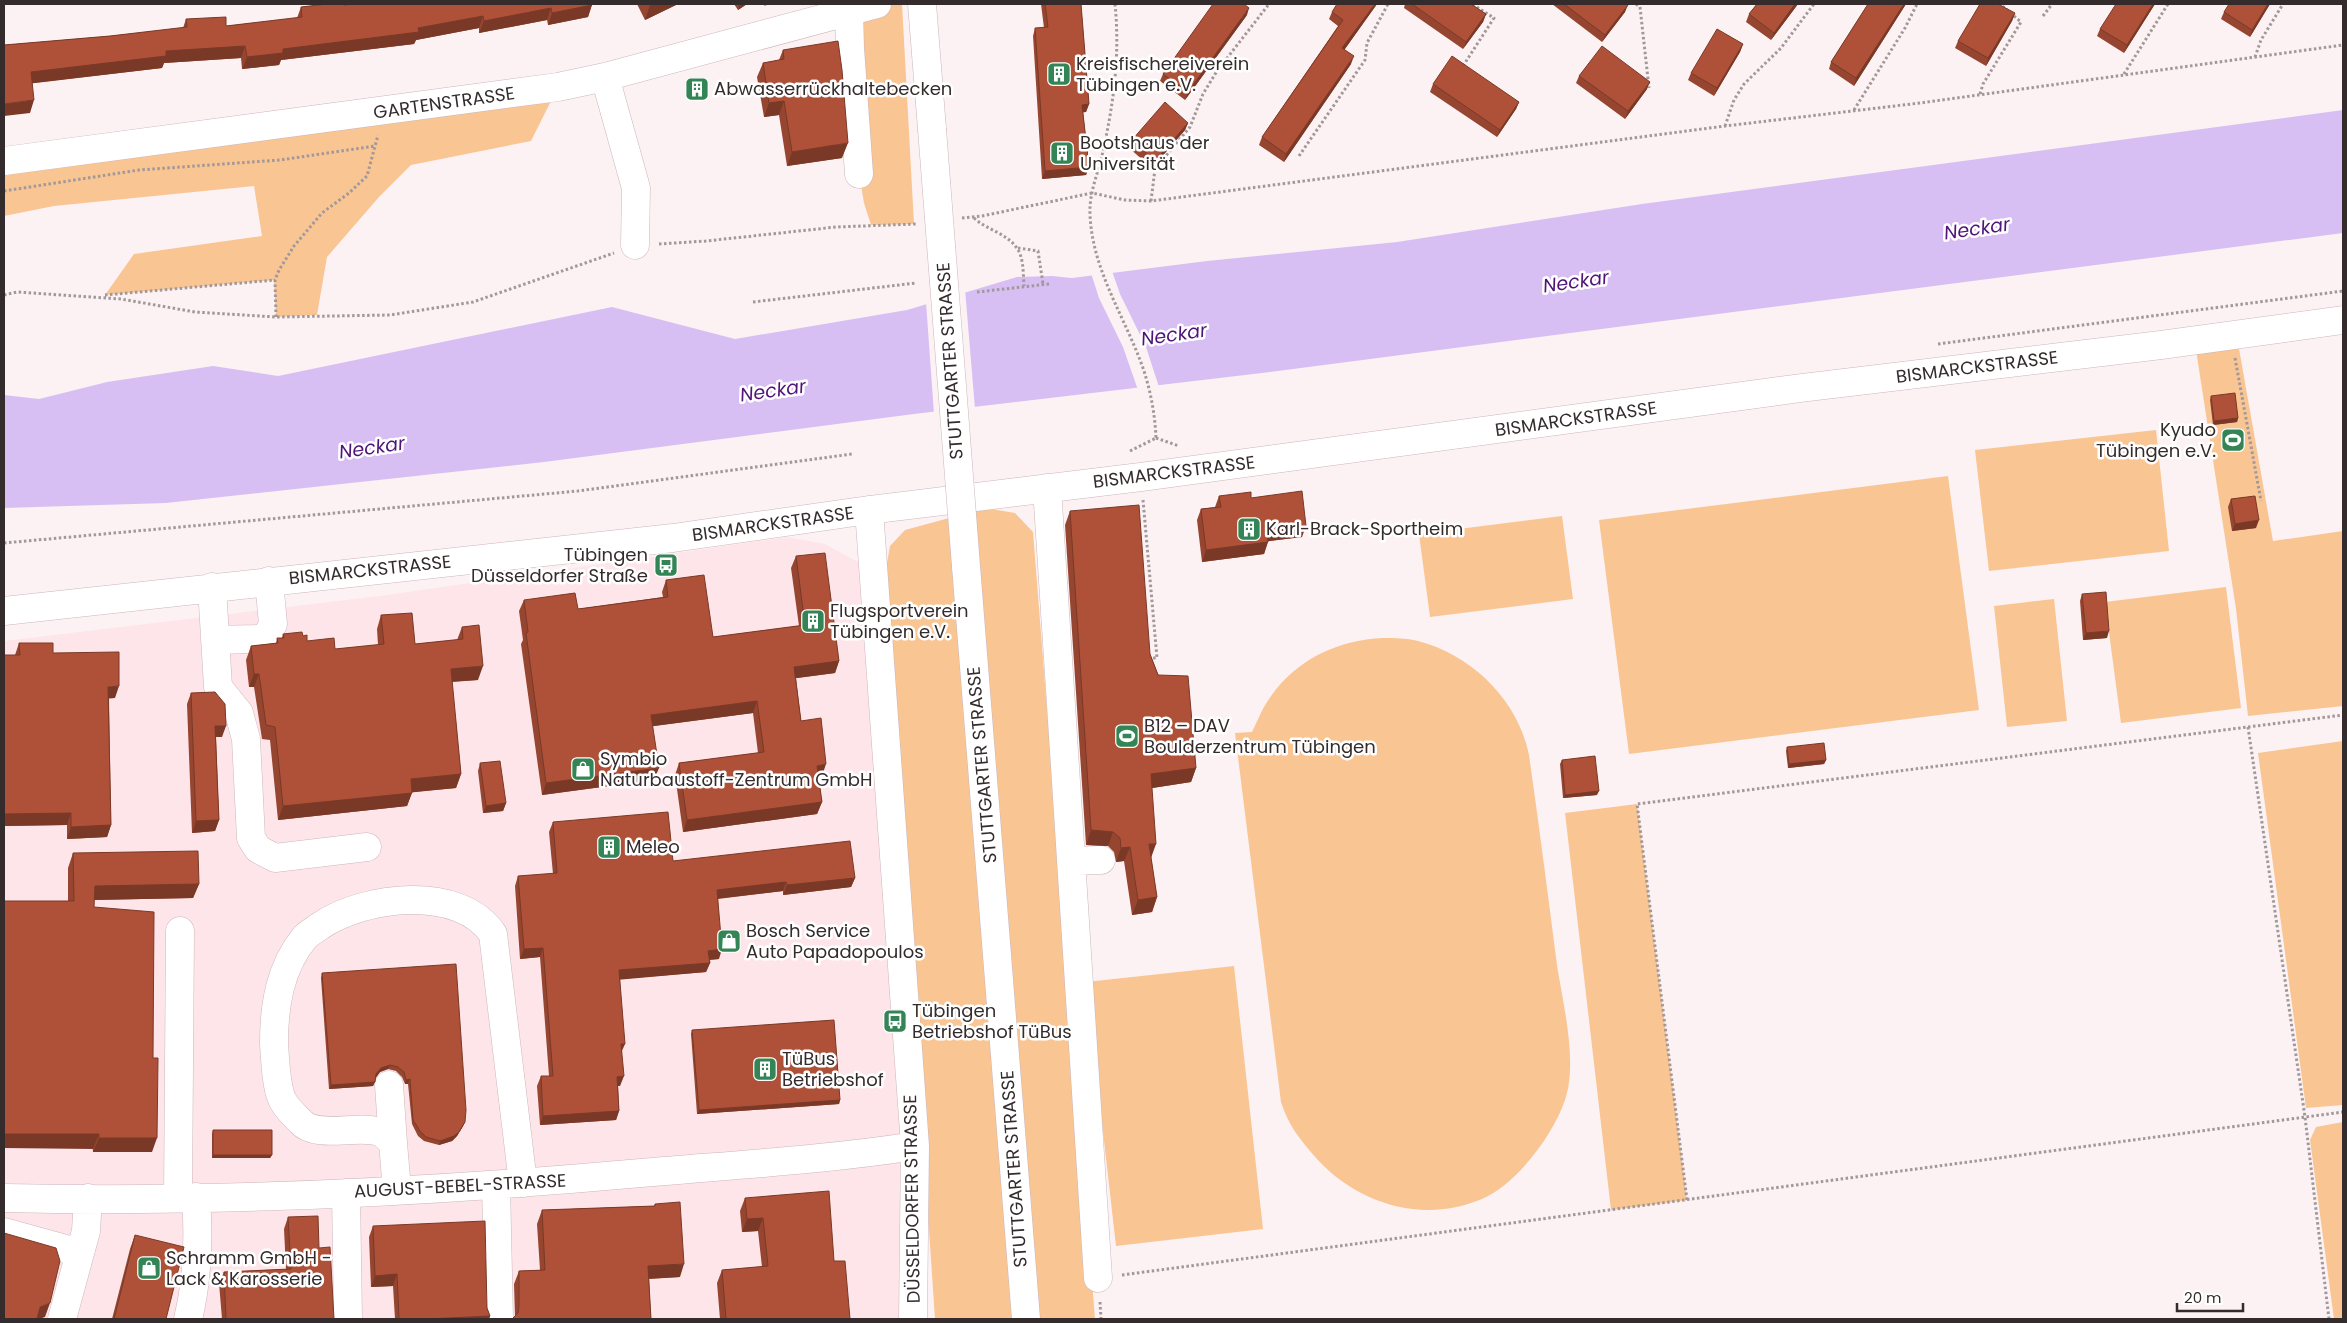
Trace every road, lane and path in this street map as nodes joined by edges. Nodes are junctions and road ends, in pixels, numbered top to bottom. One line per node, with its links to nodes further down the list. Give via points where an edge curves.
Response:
1 (877, 4): 14 (street, GARTENSTRASSE)
2 (922, 4): 83 (street, STUTTGARTER STRASSE, bridge)
3 (1115, 4): 31 (path, via 1115,89)
4 (1268, 4): 32 (path, via 1202,94 1190,127 1155,169)
5 (1388, 4): 27 (path, via 1367,43 1365,60)
6 (1472, 4): 18 (path, via 1494,18 1462,65)
7 (1636, 4): 21 (path, via 1640,7)
8 (1814, 4): 25 (path, via 1781,48 1744,84 1734,100)
9 (1917, 4): 23 (path)
10 (2000, 4): 22 (path, via 2021,22)
11 (2052, 4): 15 (path)
12 (2168, 4): 19 (path)
13 (2283, 4): 17 (path, via 2261,40)
14 (849, 11): 20 (street, GARTENSTRASSE); 29 (street)
15 (2043, 16)
16 (2343, 45): 17 (path)
17 (2255, 57): 19 (path)
18 (1469, 70)
19 (2124, 74): 22 (path)
20 (605, 77): 24 (street, GARTENSTRASSE, via 558,87); 36 (street, via 636,188)
21 (1649, 88)
22 (1980, 94): 23 (path)
23 (1854, 110): 25 (path)
24 (384, 111): 26 (path); 28 (street, GARTENSTRASSE)
25 (1725, 126): 32 (path)
26 (375, 146): 30 (path, via 280,160 140,170); 38 (path, via 367,176 322,213 294,246)
27 (1299, 156)
28 (4, 162)
29 (859, 174)
30 (4, 191)
31 (1092, 193): 32 (path, via 1125,200); 33 (path); 50 (path, via 1090,214 1098,257 1110,296 1146,380 1156,422)
32 (1151, 201)
33 (974, 217): 34 (path); 37 (path)
34 (954, 219)
35 (924, 223): 36 (path, via 836,227)
36 (635, 245): 47 (path, via 473,302 390,315)
37 (1017, 247): 40 (path, via 1038,251); 42 (path)
38 (275, 280): 45 (path); 47 (path)
39 (916, 283): 46 (path)
40 (1043, 284): 41 (path); 42 (path)
41 (1049, 284)
42 (1024, 286): 43 (path)
43 (977, 292)
44 (4, 295): 47 (path, via 17,292 121,299 195,312)
45 (105, 295)
46 (753, 302)
47 (276, 317)
48 (2343, 320): 49 (street, BISMARCKSTRASSE)
49 (2231, 335): 52 (street, BISMARCKSTRASSE, via 1801,388); 54 (path)
50 (1156, 437)
51 (852, 454): 56 (path, via 578,491)
52 (1141, 477): 53 (street, BISMARCKSTRASSE); 61 (path, via 1157,658)
53 (1047, 488): 55 (street, BISMARCKSTRASSE); 66 (street)
54 (2261, 501)
55 (869, 510): 57 (street, BISMARCKSTRASSE, via 672,538); 72 (street, DÜSSELDORFER STRASSE)
56 (4, 542)
57 (269, 581): 58 (street, BISMARCKSTRASSE); 60 (street, via 273,624 267,636)
58 (212, 587): 59 (street, BISMARCKSTRASSE); 60 (street)
59 (4, 611)
60 (215, 640): 64 (street, via 218,687 239,713 246,739 252,838 258,849 275,858)
61 (1144, 658)
62 (2343, 714): 63 (path)
63 (2248, 727): 70 (path); 79 (path, via 1636,804)
64 (367, 847)
65 (1101, 860): 66 (street)
66 (1071, 861): 82 (street)
67 (180, 931): 76 (street)
68 (389, 1085): 71 (street)
69 (2343, 1112): 70 (path)
70 (2305, 1117): 79 (path); 89 (path)
71 (393, 1143): 73 (street, via 381,1132 330,1132 303,1125 282,1100 275,1060 274,1013 284,970 306,936 334,916 373,903 431,900 474,915 486,923 493,934); 74 (street)
72 (915, 1146): 73 (street, AUGUST-BEBEL-STRASSE, via 852,1156); 88 (street, DÜSSELDORFER STRASSE)
73 (510, 1184): 74 (street, AUGUST-BEBEL-STRASSE); 87 (street)
74 (397, 1190): 75 (street, AUGUST-BEBEL-STRASSE)
75 (346, 1193): 76 (street, AUGUST-BEBEL-STRASSE); 86 (street)
76 (187, 1197): 78 (street, AUGUST-BEBEL-STRASSE); 85 (street, via 198,1232 196,1286)
77 (4, 1198): 78 (street, AUGUST-BEBEL-STRASSE)
78 (88, 1198): 81 (street, via 86,1231)
79 (1687, 1200): 82 (path)
80 (4, 1232): 81 (street)
81 (80, 1252): 84 (street)
82 (1098, 1278)
83 (1026, 1318)
84 (62, 1319)
85 (188, 1319)
86 (348, 1319)
87 (498, 1319)
88 (913, 1319)
89 (2329, 1319)

